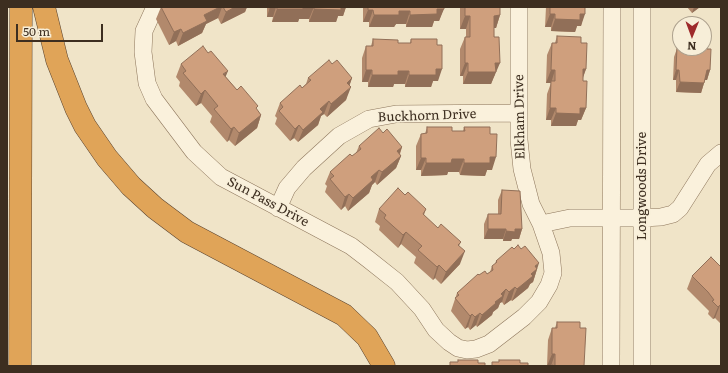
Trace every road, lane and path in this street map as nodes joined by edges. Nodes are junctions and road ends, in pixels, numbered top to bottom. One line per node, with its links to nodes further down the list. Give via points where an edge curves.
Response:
1 (21, 7): 14 (highway)
2 (44, 7): 15 (highway, via 57,60 76,108 96,142 131,186 187,232 344,315 367,337)
3 (519, 7): 7 (street, Elkham Drive)
4 (612, 7): 10 (street)
5 (642, 7): 11 (street, Longwoods Drive)
6 (152, 11): 9 (street, Sun Pass Drive, via 144,31 143,52 147,82 154,99 194,152 221,176)
7 (519, 113): 9 (street, Buckhorn Drive, via 396,114 369,119 339,136 304,168 287,188); 12 (street, Elkham Drive, via 522,169 531,204)
8 (721, 153): 11 (street, via 708,164 680,208 673,214)
9 (278, 208): 13 (street, Sun Pass Drive, via 351,246 368,259 397,282 422,309 436,330)
10 (611, 218): 11 (street); 12 (street, via 570,218); 16 (street)
11 (642, 218): 17 (street, Longwoods Drive)
12 (541, 224): 13 (street, Elkham Drive, via 553,262 553,273 540,302 489,344 476,349)
13 (458, 348)
14 (20, 366)
15 (384, 366)
16 (611, 366)
17 (642, 366)

